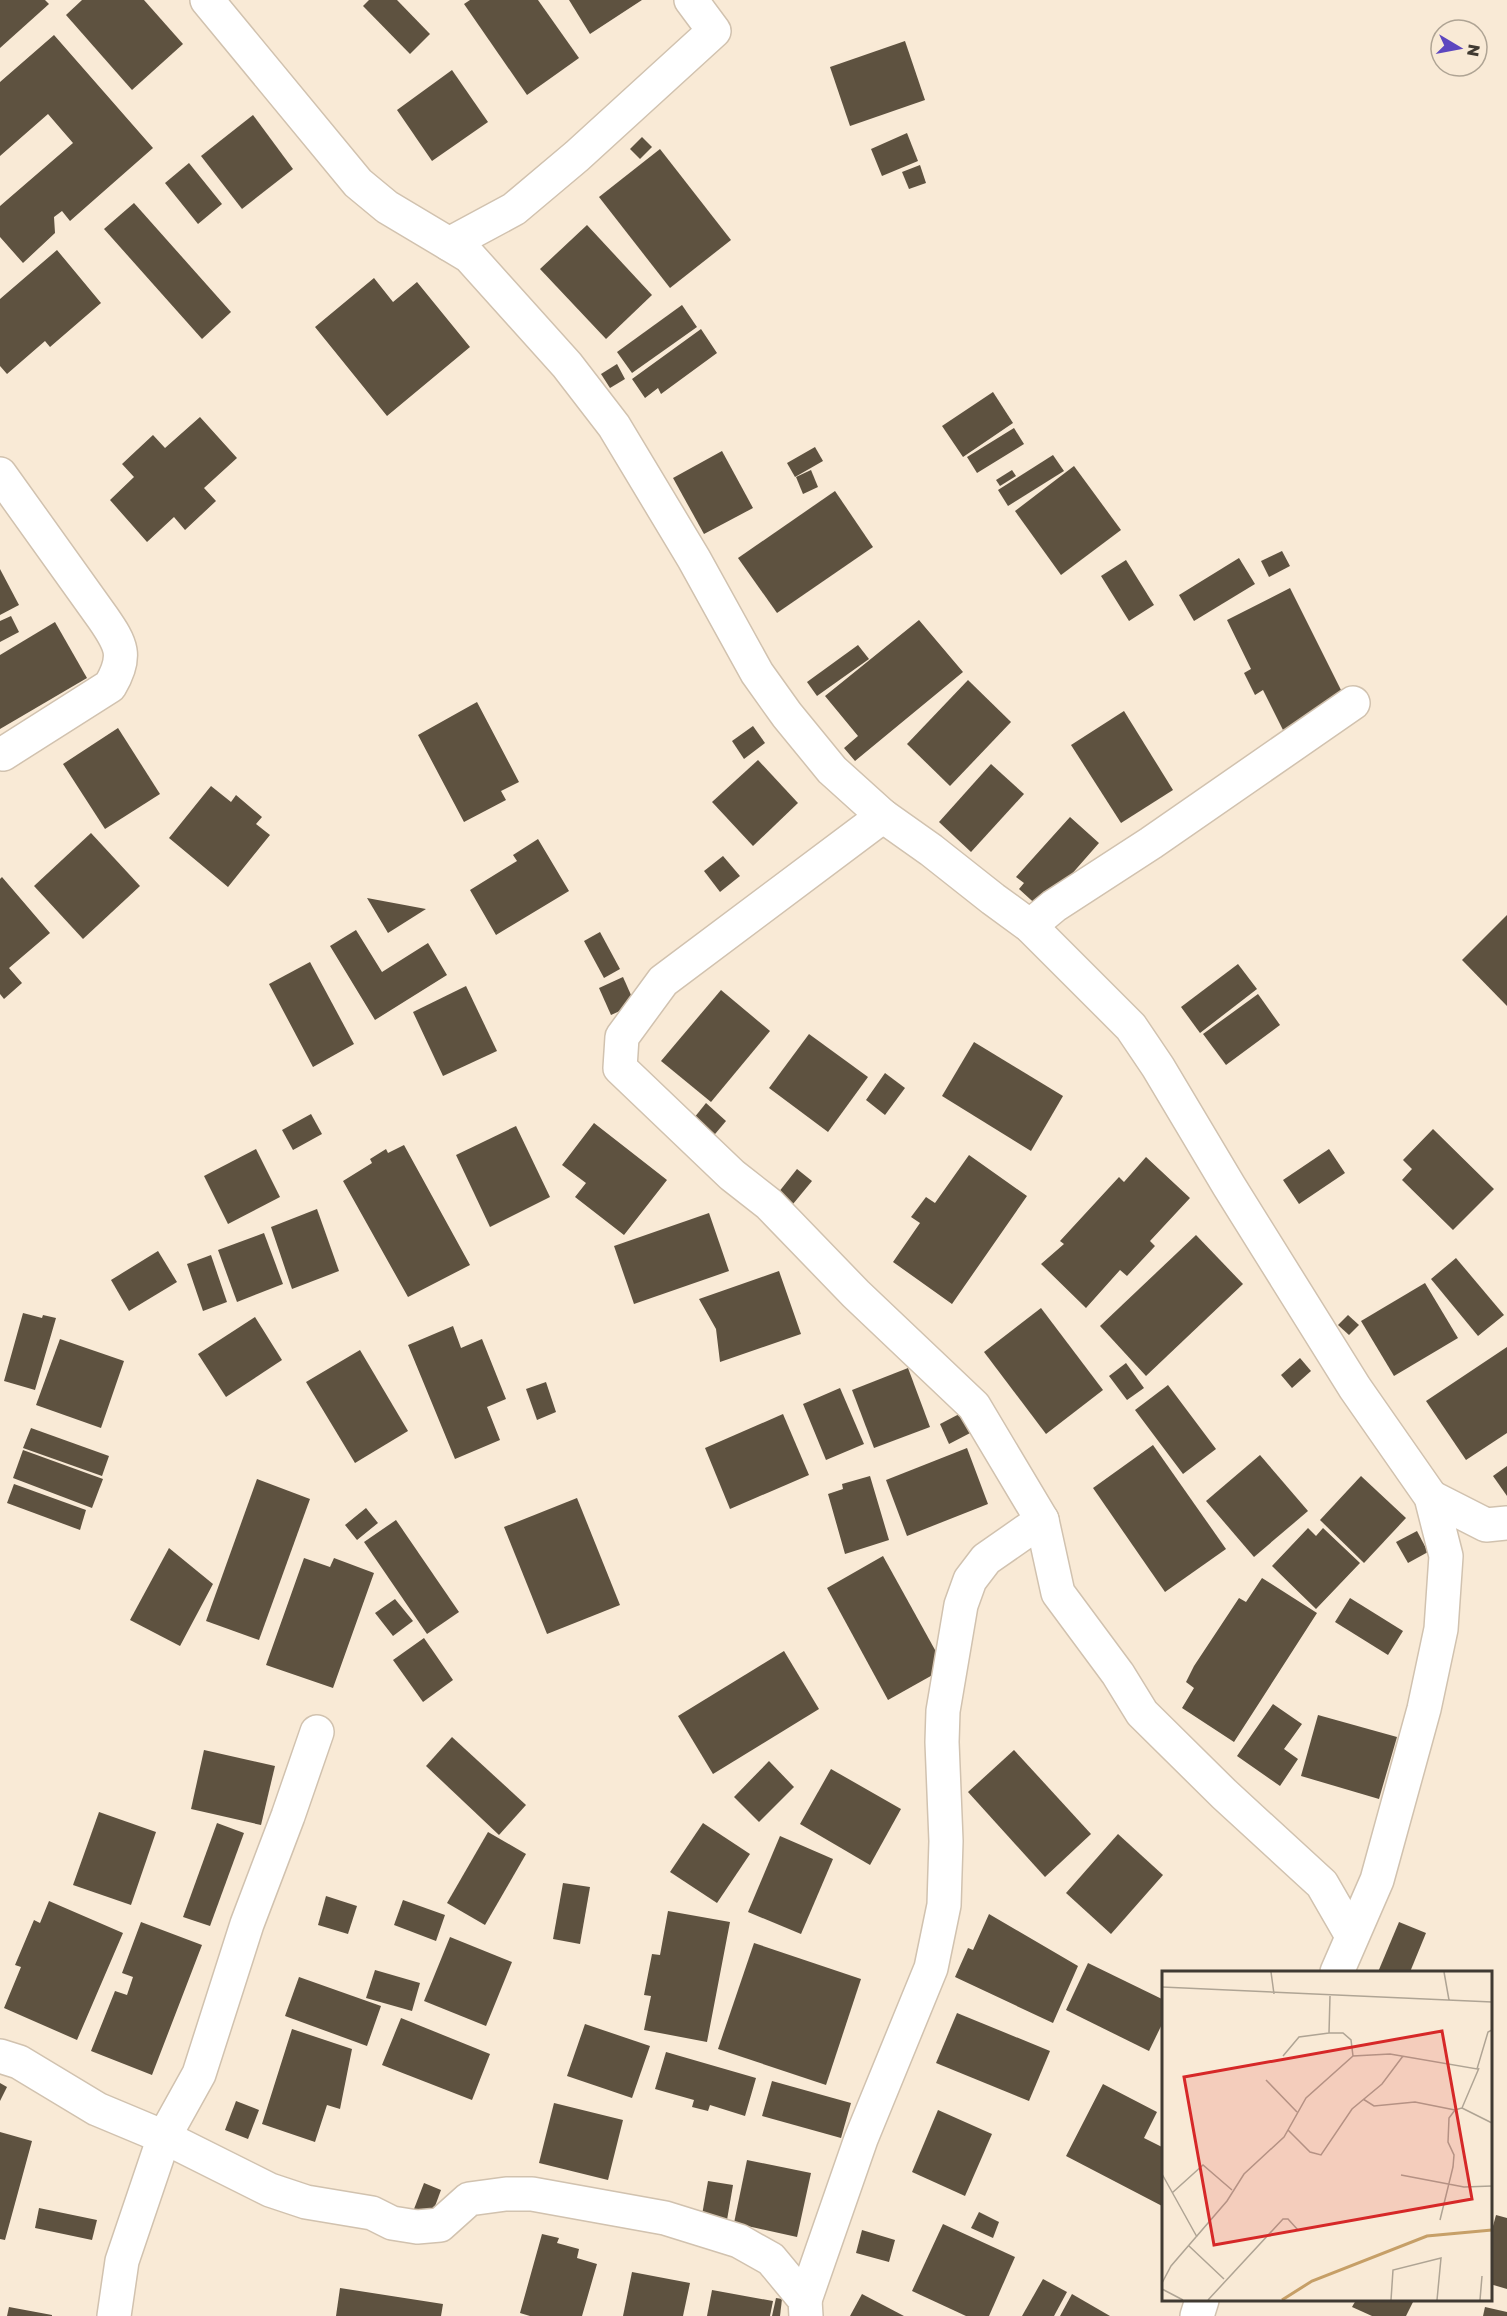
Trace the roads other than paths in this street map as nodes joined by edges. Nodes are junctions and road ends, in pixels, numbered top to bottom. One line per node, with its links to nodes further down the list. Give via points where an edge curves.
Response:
1 (207, 0): 3 (street, via 358,183 387,207)
2 (691, 0): 3 (street, via 714,31 514,208)
3 (449, 244): 7 (street, via 469,256 567,365 614,426 757,673 832,770)
4 (0, 474): 6 (street, via 110,627 122,660 110,686)
5 (1353, 703): 8 (street)
6 (3, 754)
7 (883, 816): 8 (street); 10 (street, via 663,981 622,1037 620,1068 732,1175 769,1204 855,1294 974,1406)
8 (1030, 926): 9 (street, via 1131,1027 1355,1388)
9 (1431, 1497): 11 (street, via 1486,1525); 13 (street, via 1446,1556 1441,1629 1424,1709 1377,1880)
10 (1042, 1520): 13 (street, via 1058,1593 1142,1713 1322,1884); 18 (street, via 986,1559 970,1580 961,1605 943,1711 944,1905 931,1968 861,2139)
11 (1507, 1523)
12 (317, 1732): 16 (street, via 247,1924 199,2074)
13 (1352, 1936): 14 (street)
14 (1337, 1971)
15 (0, 2056): 16 (street, via 19,2062 97,2109)
16 (164, 2137): 18 (street, via 270,2190 306,2202 372,2213 392,2223 440,2225 469,2199 506,2194 532,2194 664,2218 739,2241 771,2259); 19 (street, via 122,2261)
17 (1202, 2301): 20 (street)
18 (805, 2308)
19 (114, 2316)
20 (1197, 2316)

